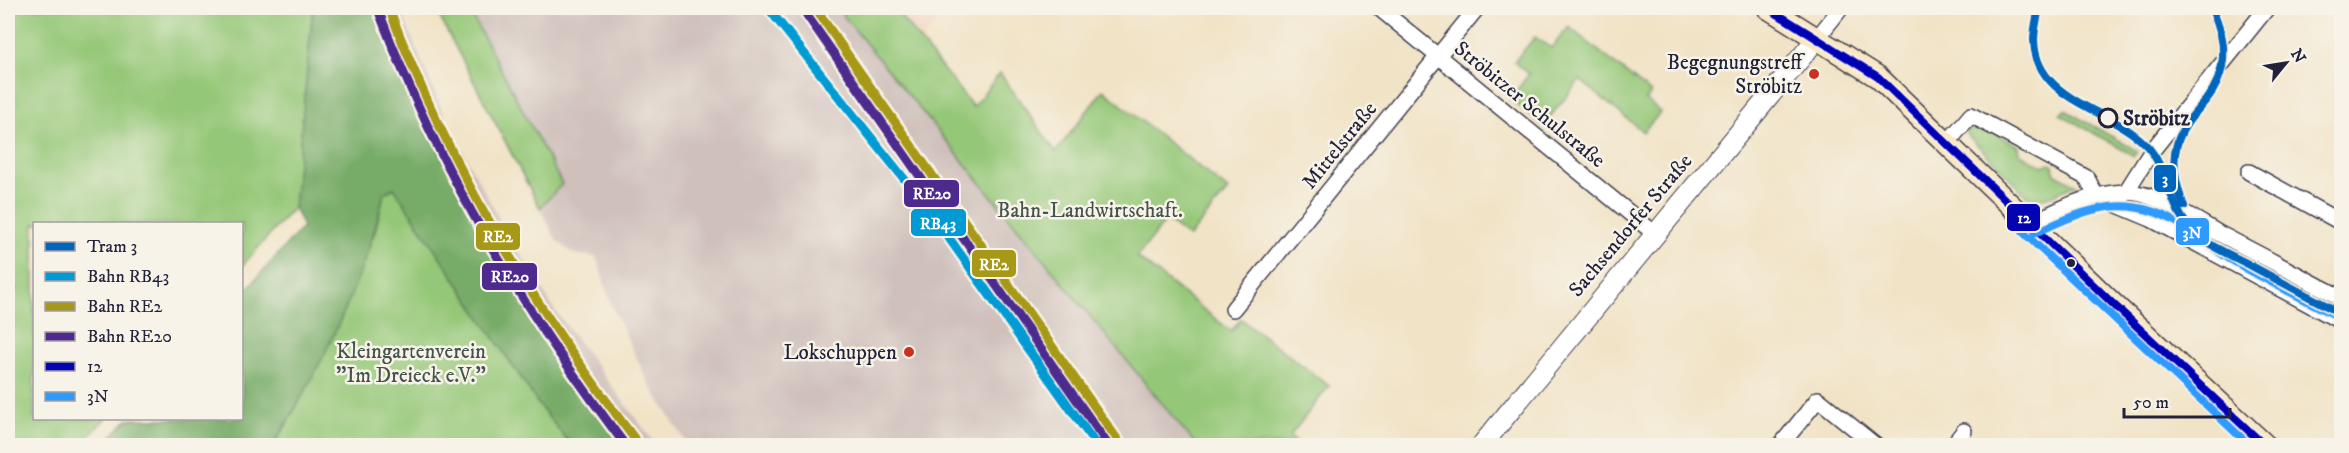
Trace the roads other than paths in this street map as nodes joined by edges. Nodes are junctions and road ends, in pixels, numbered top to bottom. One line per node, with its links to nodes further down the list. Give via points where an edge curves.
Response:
1 (1379, 8): 7 (street, Ströbitzer Schulstraße)
2 (1477, 8): 7 (street, Mittelstraße)
3 (1768, 8): 6 (main road)
4 (1841, 8): 6 (street)
5 (2267, 8): 11 (street, via 2151,152)
6 (1818, 37): 8 (main road, via 1878,77); 14 (street, Sachsendorfer Straße)
7 (1438, 56): 14 (street, Ströbitzer Schulstraße); 16 (street, Mittelstraße)
8 (1947, 142): 10 (street, via 1971,115 2087,178); 13 (main road)
9 (2250, 172): 12 (street)
10 (2096, 196): 11 (street); 13 (street)
11 (2121, 199): 15 (street, via 2142,195 2177,210); 17 (street)
12 (2342, 223)
13 (2030, 224): 23 (main road)
14 (1654, 233): 19 (street, Sachsendorfer Straße)
15 (2342, 298)
16 (1233, 309)
17 (2342, 322)
18 (1964, 431): 22 (street)
19 (1481, 446)
20 (1780, 446): 21 (street, via 1818,399)
21 (1876, 446)
22 (1953, 446)
23 (2266, 446)

